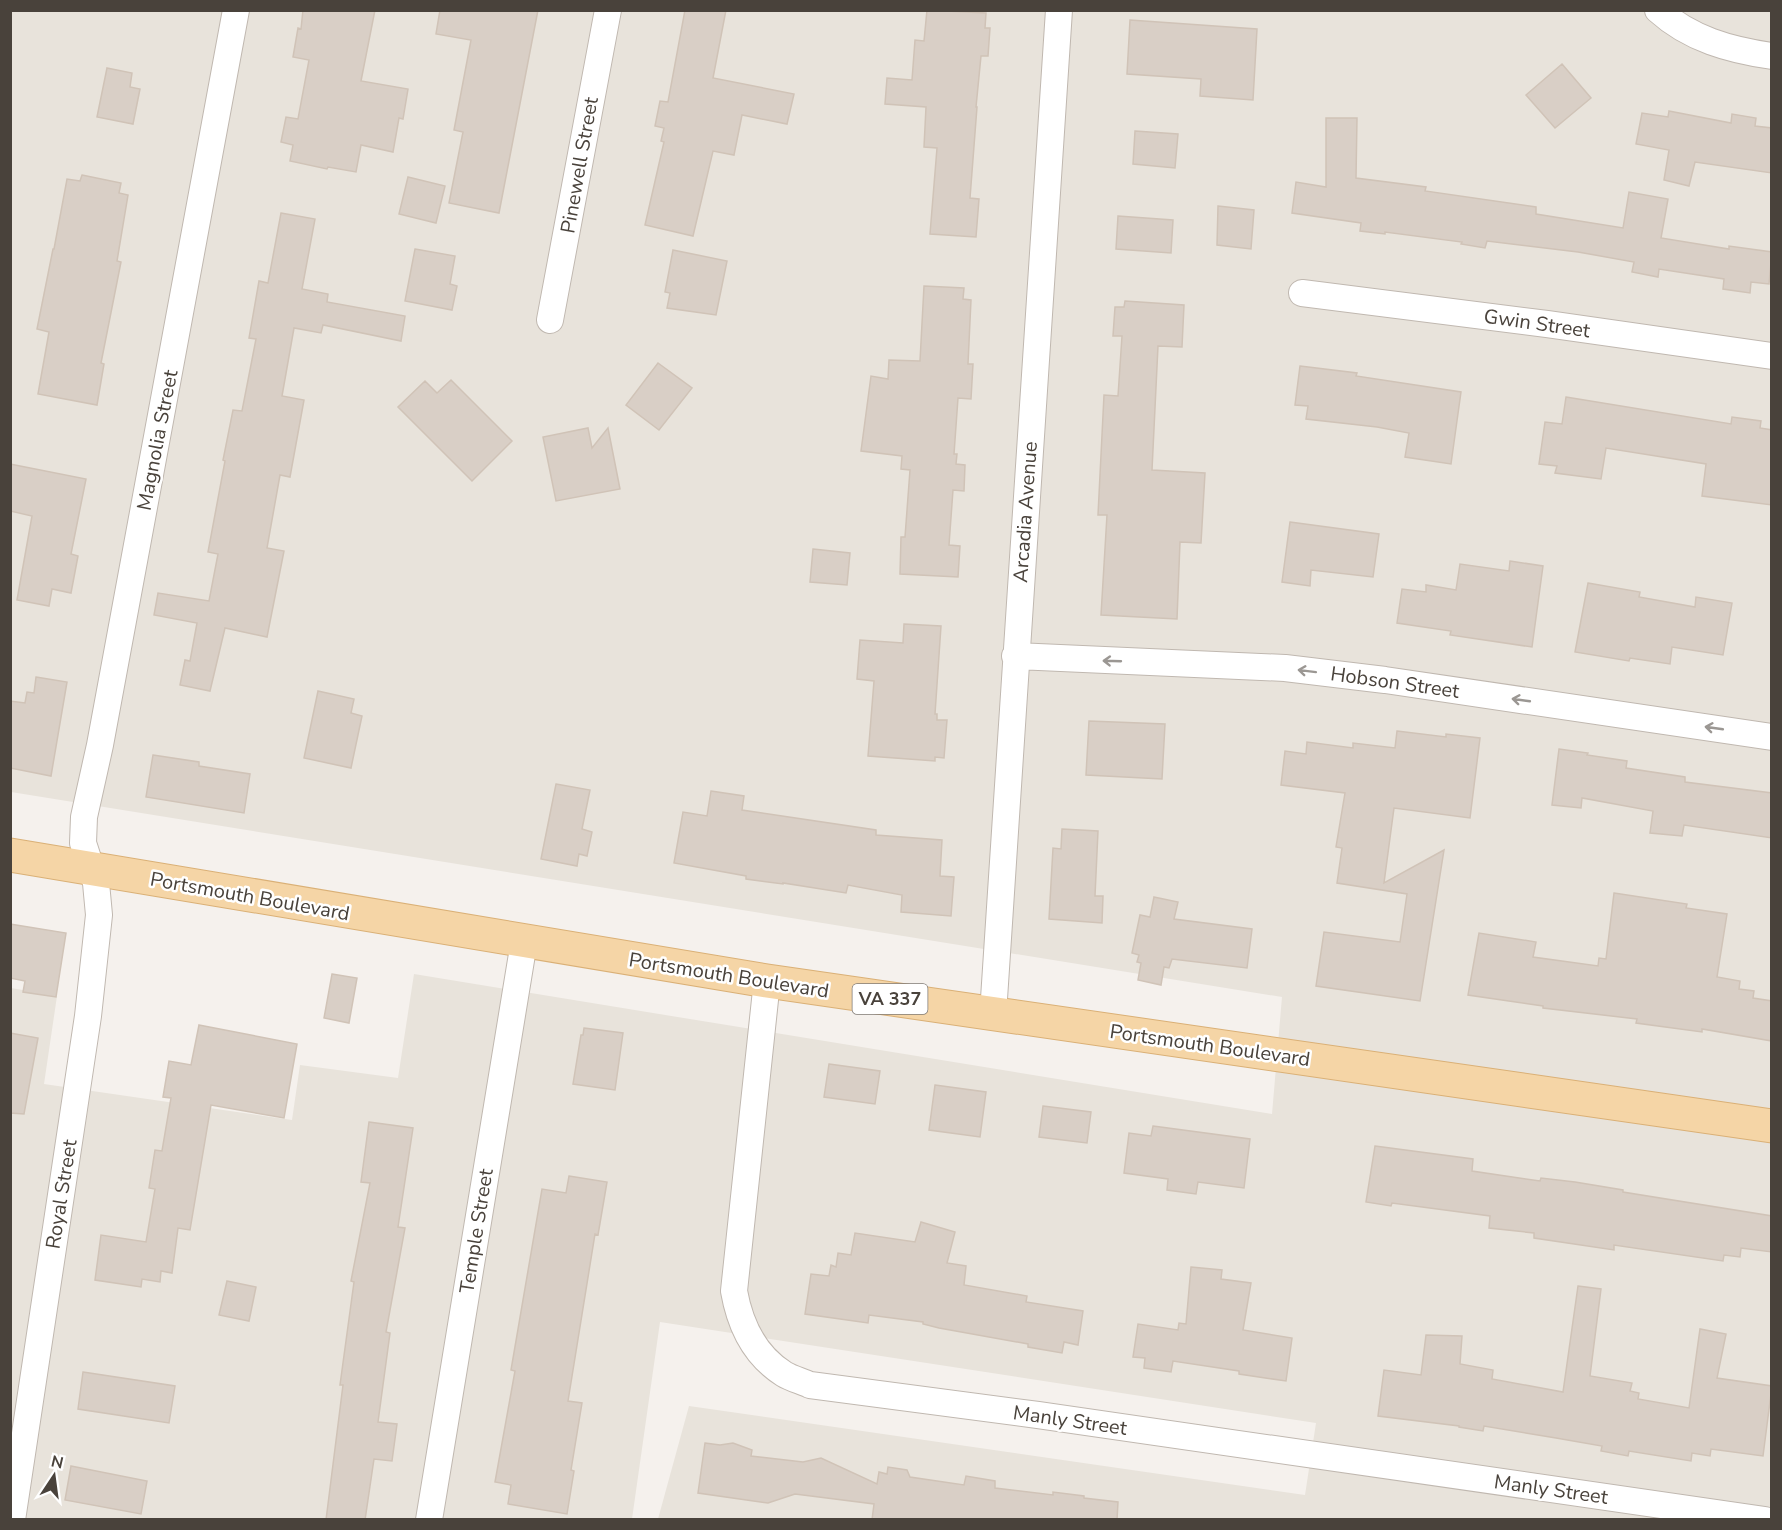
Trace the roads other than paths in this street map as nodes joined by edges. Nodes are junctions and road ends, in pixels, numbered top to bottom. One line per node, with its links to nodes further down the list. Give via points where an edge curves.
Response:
1 (236, 10): 12 (street, Magnolia Street, via 84,817 84,843)
2 (608, 10): 7 (street, Pinewell Street)
3 (1059, 10): 9 (street, Arcadia Avenue)
4 (1658, 10): 5 (street, via 1693,34 1728,48)
5 (1772, 56)
6 (1302, 293): 8 (street, Gwin Street)
7 (550, 320)
8 (1772, 356)
9 (1015, 656): 10 (street, Hobson Street, one-way to 9, via 1285,668); 15 (street, Arcadia Avenue)
10 (1772, 736)
11 (10, 855): 12 (main road, Portsmouth Boulevard / VA 337)
12 (92, 869): 13 (main road, Portsmouth Boulevard / VA 337); 17 (street, Royal Street, via 99,915 88,1016)
13 (524, 942): 14 (main road, Portsmouth Boulevard / VA 337); 18 (street, Temple Street)
14 (767, 981): 15 (main road, Portsmouth Boulevard / VA 337); 19 (street, Manly Street, via 734,1292 747,1334 763,1356 785,1374 810,1385)
15 (993, 1014): 16 (main road, Portsmouth Boulevard / VA 337)
16 (1772, 1126)
17 (12, 1520)
18 (429, 1520)
19 (1765, 1520)

